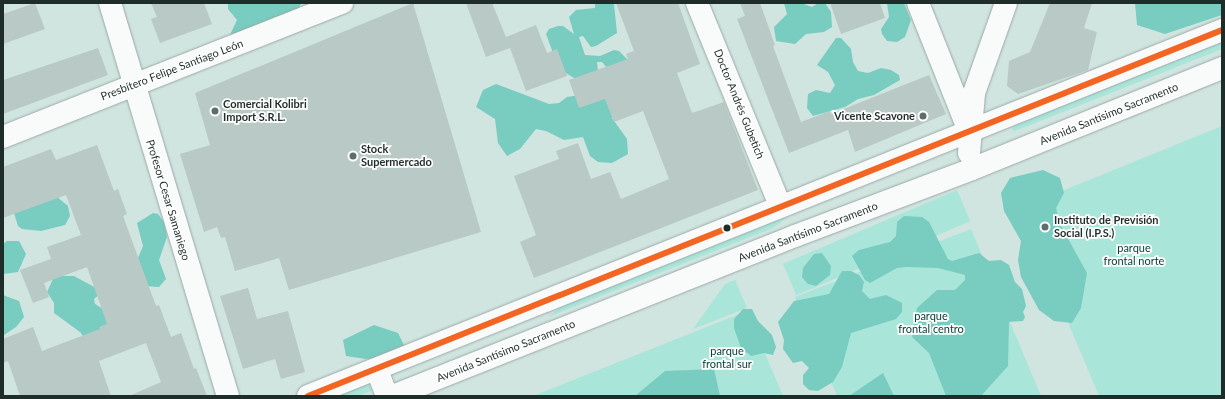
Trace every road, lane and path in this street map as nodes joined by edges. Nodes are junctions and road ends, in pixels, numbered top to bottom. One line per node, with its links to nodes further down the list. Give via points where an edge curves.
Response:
1 (110, 3): 8 (main road, Profesor Cesar Samaniego)
2 (342, 3): 8 (main road, Presbítero Felipe Santiago León)
3 (697, 3): 12 (main road, Doctor Andrés Gubetich)
4 (918, 3): 9 (main road)
5 (1006, 3): 9 (main road, via 974,93)
6 (1222, 30): 9 (main road)
7 (1222, 68): 11 (main road, Avenida Santísimo Sacramento)
8 (133, 85): 10 (main road, Presbítero Felipe Santiago León); 14 (main road, Profesor Cesar Samaniego)
9 (969, 131): 11 (main road); 12 (main road)
10 (3, 137)
11 (970, 161): 17 (main road, Avenida Santísimo Sacramento, via 795,236)
12 (780, 205): 13 (main road)
13 (376, 370): 15 (main road); 16 (main road)
14 (228, 396)
15 (308, 396)
16 (387, 396)
17 (393, 396)

